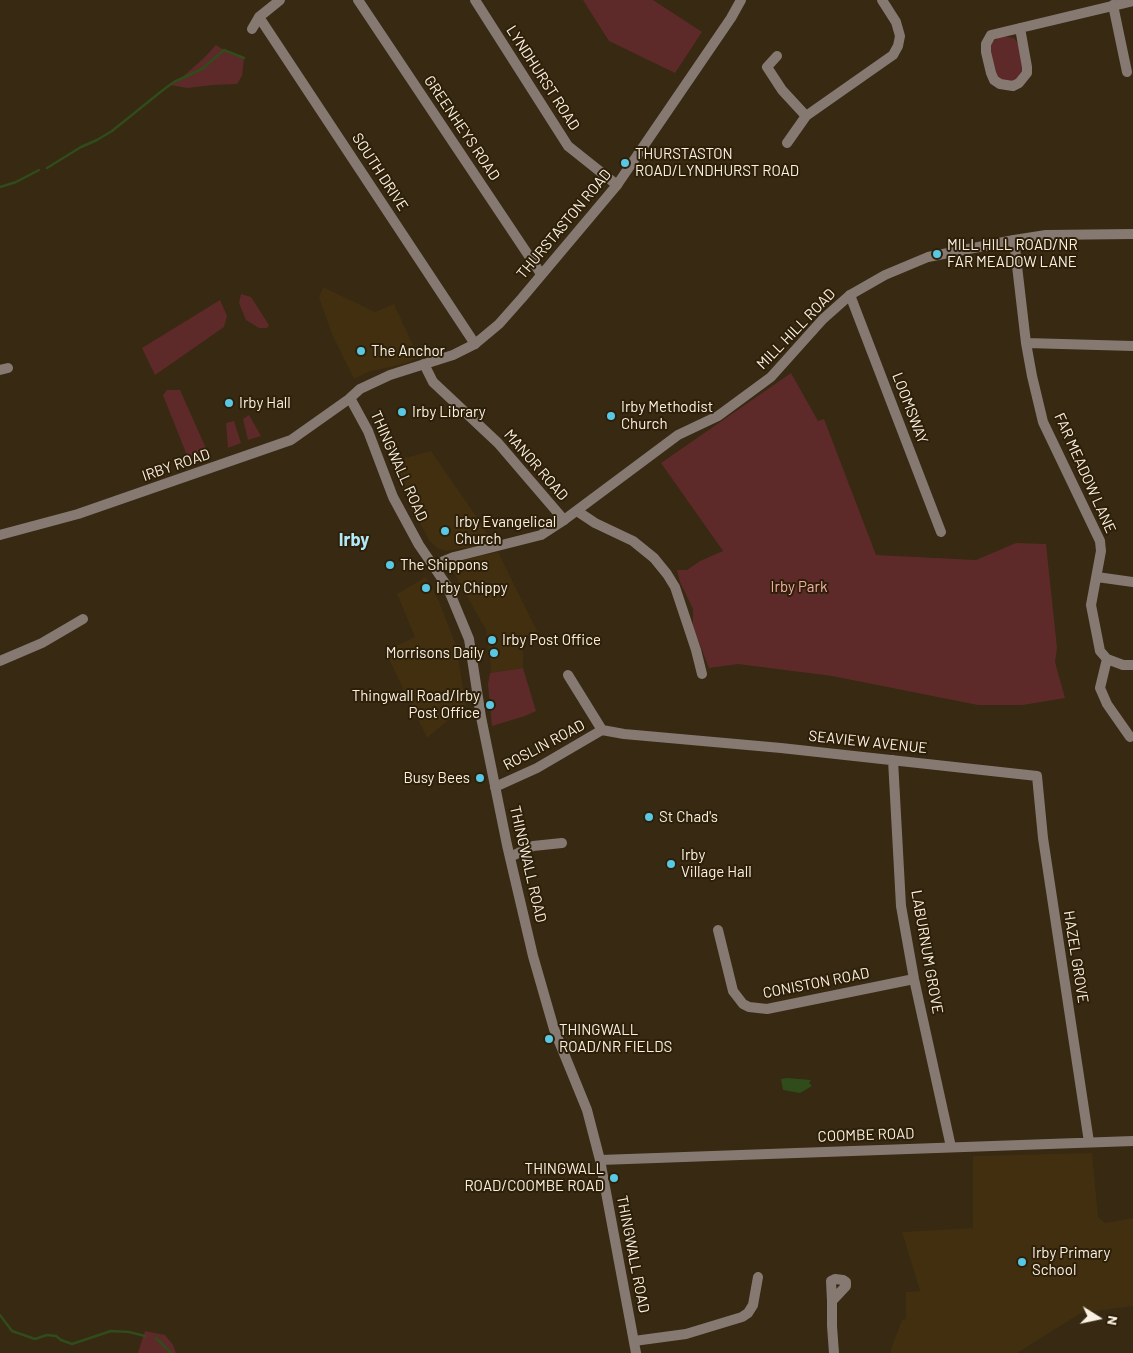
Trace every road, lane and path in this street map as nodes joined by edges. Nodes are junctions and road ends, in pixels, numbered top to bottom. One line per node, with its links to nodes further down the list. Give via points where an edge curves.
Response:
1 (280, 0): 8 (street)
2 (358, 0): 18 (street, GREENHEYS ROAD)
3 (475, 0): 15 (street, LYNDHURST ROAD, via 568,146)
4 (741, 0): 15 (street, THURSTASTON ROAD)
5 (882, 0): 13 (street, via 896,22 900,36 893,55)
6 (1133, 0): 7 (street)
7 (1113, 5): 9 (street); 12 (street)
8 (259, 17): 10 (street); 21 (street, SOUTH DRIVE)
9 (1020, 28): 9 (street, via 988,38 986,52 991,73 1000,84 1013,86 1027,73)
10 (252, 29)
11 (777, 56): 13 (street, via 767,67 782,90)
12 (1127, 72)
13 (806, 116): 14 (street)
14 (787, 143)
15 (617, 185): 18 (street, THURSTASTON ROAD)
16 (1133, 234): 17 (street, MILL HILL ROAD, via 1068,234)
17 (1014, 240): 19 (street, MILL HILL ROAD, via 928,257 885,275); 20 (street, FAR MEADOW LANE)
18 (541, 274): 21 (street, THURSTASTON ROAD, via 498,324)
19 (850, 295): 25 (street, MILL HILL ROAD, via 823,319 771,377 718,416 678,436); 27 (street, LOOMSWAY)
20 (1026, 343): 22 (street); 30 (street, FAR MEADOW LANE, via 1044,422 1100,541)
21 (475, 344): 23 (street, THURSTASTON ROAD)
22 (1133, 346)
23 (424, 364): 24 (street, THURSTASTON ROAD, via 390,375 360,389); 26 (street, MANOR ROAD, via 433,382 498,443)
24 (350, 398): 28 (street, IRBY ROAD, via 291,440 78,514); 29 (street, THINGWALL ROAD, via 368,431 393,497)
25 (577, 511): 26 (street, MILL HILL ROAD); 36 (street, via 633,541 667,574 675,587)
26 (564, 520): 29 (street, MILL HILL ROAD, via 541,535 454,557)
27 (941, 532)
28 (0, 535)
29 (432, 566): 43 (street, THINGWALL ROAD, via 446,586 469,639)
30 (1097, 577): 31 (street); 33 (street, FAR MEADOW LANE, via 1091,605 1100,651)
31 (1133, 582)
32 (83, 619): 34 (street, via 42,643)
33 (1106, 658): 35 (street, via 1123,665); 39 (street, via 1100,688)
34 (0, 661)
35 (1133, 665)
36 (702, 674)
37 (568, 675): 38 (street)
38 (602, 730): 40 (street, ROSLIN ROAD); 43 (street, ROSLIN ROAD)
39 (1130, 737)
40 (695, 740): 41 (street, SEAVIEW AVENUE)
41 (894, 760): 42 (street, SEAVIEW AVENUE); 47 (street, LABURNUM GROVE, via 900,906)
42 (1037, 776): 49 (street, HAZEL GROVE, via 1043,838)
43 (495, 788): 45 (street, THINGWALL ROAD)
44 (562, 843): 45 (street, via 533,846)
45 (510, 857): 51 (street, THINGWALL ROAD, via 554,1030 587,1110)
46 (718, 930): 47 (street, CONISTON ROAD, via 733,991 749,1008 767,1009)
47 (914, 980): 50 (street, LABURNUM GROVE)
48 (1133, 1141): 49 (street, COOMBE ROAD)
49 (1089, 1142): 50 (street, COOMBE ROAD)
50 (951, 1147): 51 (street, COOMBE ROAD)
51 (600, 1160): 54 (street, THINGWALL ROAD)
52 (758, 1277): 54 (street, via 753,1306 742,1317 686,1334)
53 (832, 1301): 56 (street)
54 (634, 1341): 55 (street, THINGWALL ROAD)
55 (636, 1353)
56 (834, 1353)

